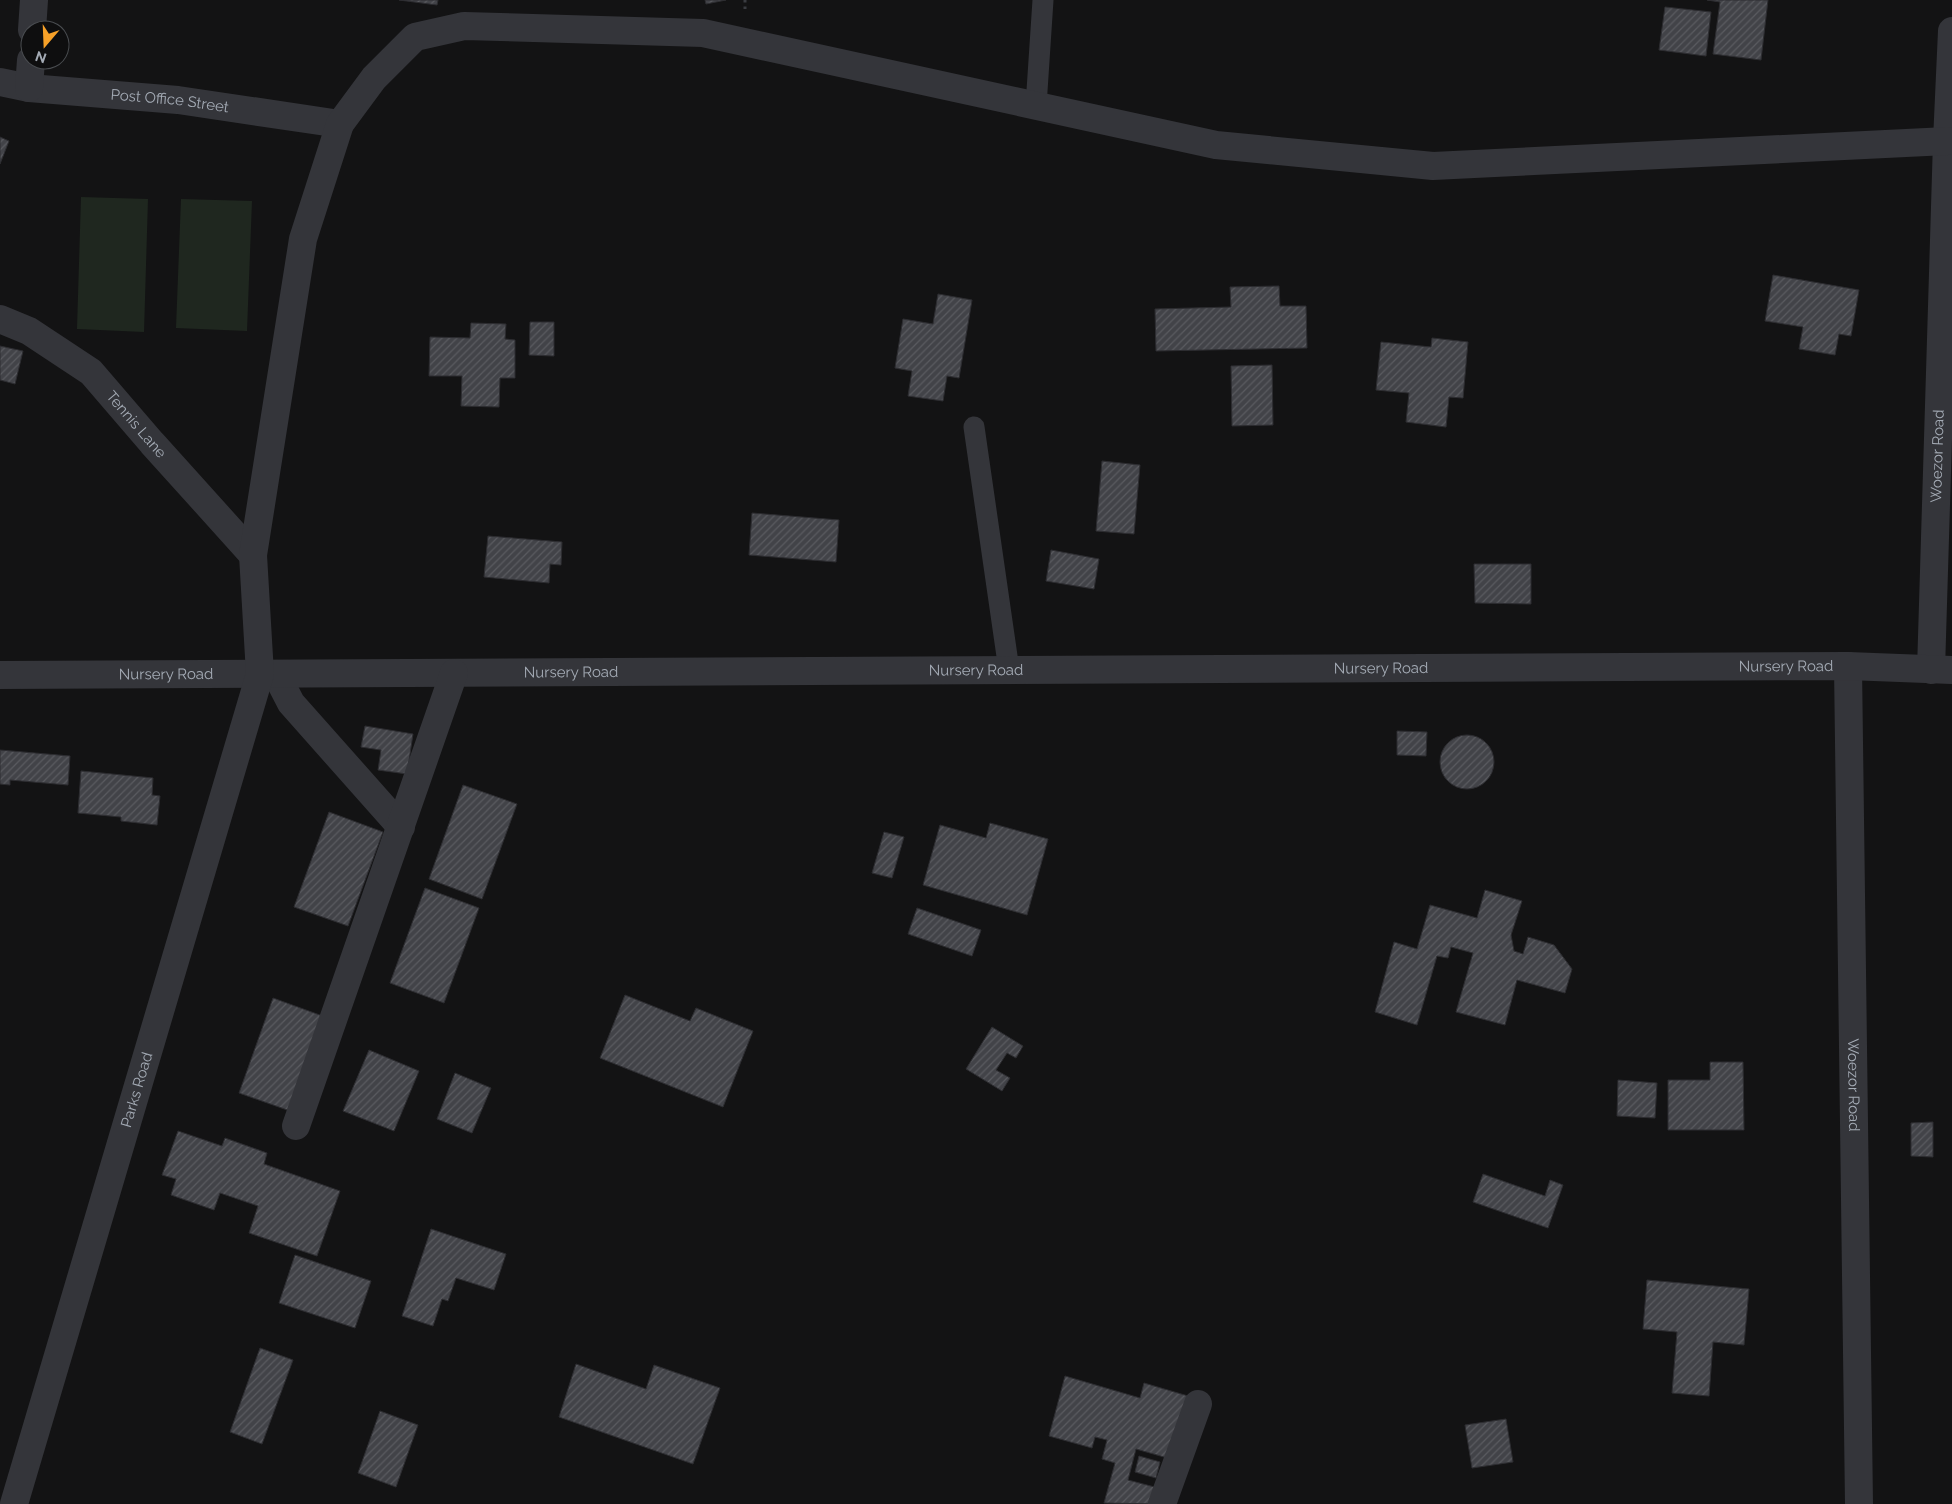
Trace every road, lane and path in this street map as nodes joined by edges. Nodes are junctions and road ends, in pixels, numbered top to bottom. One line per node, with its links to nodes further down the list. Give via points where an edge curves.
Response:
1 (34, 0): 3 (street)
2 (1043, 0): 8 (lane)
3 (33, 20)
4 (1952, 32): 10 (street, Woezor Road)
5 (30, 70): 7 (street)
6 (0, 82): 7 (street, Post Office Street)
7 (29, 88): 9 (street, Post Office Street, via 178,100)
8 (1036, 106): 9 (street, via 703,33 464,26 415,37 374,78); 10 (street, via 1216,145 1433,166)
9 (340, 124): 13 (street, via 303,239)
10 (1947, 141): 16 (street, Woezor Road)
11 (0, 319): 13 (street, Tennis Lane, via 29,331 91,372)
12 (974, 427): 15 (lane)
13 (253, 555): 18 (street)
14 (1848, 666): 15 (street, Nursery Road); 16 (street, Nursery Road); 25 (street, Woezor Road)
15 (1009, 670): 17 (street, Nursery Road)
16 (1941, 670)
17 (454, 673): 18 (street, Nursery Road); 20 (street)
18 (268, 674): 19 (street, Nursery Road); 20 (street); 23 (street, Parks Road)
19 (0, 675)
20 (401, 826): 21 (street)
21 (296, 1126)
22 (1198, 1404): 24 (street)
23 (14, 1504)
24 (1162, 1504)
25 (1859, 1504)

